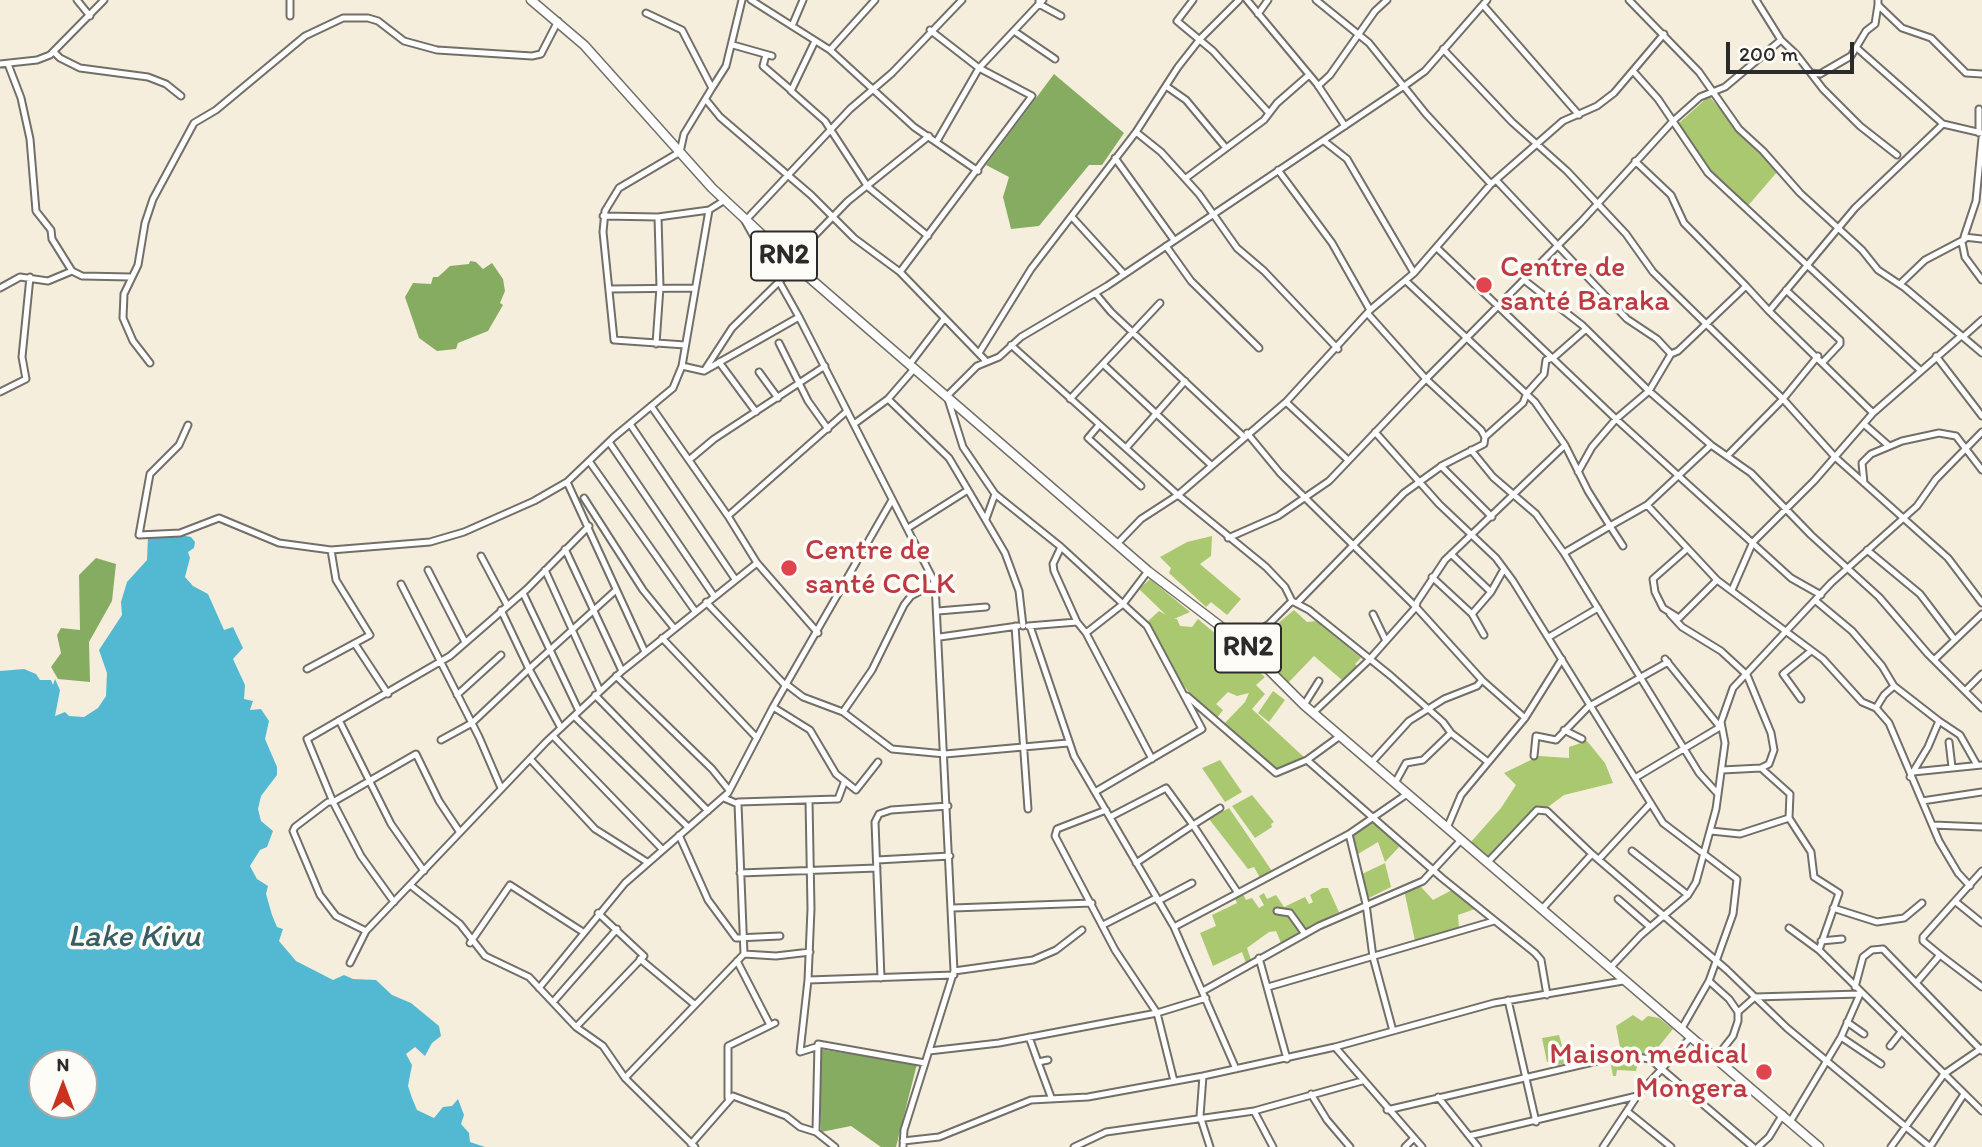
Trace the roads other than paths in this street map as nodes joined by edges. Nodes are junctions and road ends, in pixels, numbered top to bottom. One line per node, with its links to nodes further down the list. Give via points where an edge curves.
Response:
1 (77, 0): 23 (street)
2 (104, 0): 23 (street)
3 (290, 0): 24 (street)
4 (531, 0): 26 (highway, RN2)
5 (742, 0): 35 (street)
6 (803, 0): 27 (street)
7 (875, 0): 37 (street)
8 (962, 0): 28 (street)
9 (1193, 0): 32 (street, via 1177,21)
10 (1239, 0): 32 (street)
11 (1247, 0): 22 (street)
12 (1268, 0): 22 (street)
13 (1316, 0): 31 (street)
14 (1387, 0): 31 (street)
15 (1629, 0): 30 (street)
16 (1756, 0): 33 (street)
17 (754, 1): 27 (street)
18 (1040, 1): 25 (street); 29 (street)
19 (1485, 3): 38 (street); 59 (street)
20 (1878, 3): 36 (street, via 1877,18); 46 (street, via 1902,28 1931,38 1966,73)
21 (646, 13): 51 (street, via 682,30)
22 (1258, 14): 47 (street)
23 (90, 16): 39 (street)
24 (290, 16)
25 (1061, 16)
26 (558, 21): 71 (highway, RN2); 105 (street, via 537,56 437,50 404,41 368,18 343,18 304,36 191,126 153,199)
27 (792, 26): 34 (street)
28 (930, 30): 43 (street); 52 (street)
29 (1014, 31): 40 (street); 43 (street)
30 (1664, 34): 44 (street); 54 (street)
31 (1360, 35): 49 (street); 50 (street)
32 (1199, 39): 48 (street); 58 (street)
33 (1781, 40): 45 (street); 54 (street, via 1725,87)
34 (815, 41): 37 (street); 53 (street)
35 (733, 45): 51 (street); 53 (street, via 769,55 763,66)
36 (1858, 49): 45 (street, via 1840,64 1820,74); 61 (street)
37 (830, 50): 52 (street)
38 (1443, 50): 50 (street, via 1425,71); 69 (street)
39 (54, 51): 41 (street, via 37,60); 55 (street, via 80,68 137,73 166,84)
40 (1055, 59)
41 (8, 64): 42 (street); 100 (street, via 30,139 36,211)
42 (0, 65)
43 (979, 68): 67 (street); 76 (street, via 1032,96)
44 (1633, 71): 59 (street, via 1614,93); 60 (street)
45 (1811, 73): 72 (street, via 1860,126)
46 (1982, 74)
47 (1309, 75): 49 (street); 58 (street)
48 (1166, 86): 64 (street); 70 (street, via 1186,100)
49 (1318, 86): 62 (street)
50 (1403, 86): 62 (street); 79 (street)
51 (712, 88): 56 (street)
52 (873, 88): 63 (street); 66 (street)
53 (790, 90): 63 (street)
54 (1713, 91): 60 (street); 90 (street, via 1739,129)
55 (181, 96)
56 (707, 101): 71 (street, via 683,137); 77 (street)
57 (1979, 109): 65 (street)
58 (1269, 113): 70 (street)
59 (1578, 115): 69 (street, via 1563,121)
60 (1673, 121): 74 (street); 99 (street, via 1708,173)
61 (1943, 124): 65 (street); 90 (street)
62 (1345, 126): 68 (street)
63 (832, 130): 77 (street); 80 (street)
64 (1136, 132): 73 (street); 78 (street)
65 (1981, 134): 94 (street, via 1976,201)
66 (929, 136): 67 (street); 80 (street)
67 (936, 141): 76 (street)
68 (1324, 141): 75 (street); 102 (street, via 1347,159)
69 (1537, 145): 79 (street); 82 (street)
70 (1226, 148): 78 (street)
71 (680, 152): 81 (highway, RN2); 85 (street, via 619,188)
72 (1896, 155)
73 (1115, 158): 88 (street); 93 (street)
74 (1635, 161): 82 (street); 111 (street, via 1671,195 1684,223)
75 (1279, 170): 84 (street); 121 (street, via 1332,243)
76 (978, 171): 91 (street)
77 (787, 173): 86 (street); 89 (street)
78 (1186, 178): 84 (street)
79 (1494, 182): 96 (street); 97 (street)
80 (868, 187): 86 (street); 91 (street)
81 (725, 201): 83 (street); 89 (highway, RN2)
82 (1596, 204): 96 (street); 125 (street, via 1626,234 1653,272)
83 (709, 210): 87 (street); 114 (street)
84 (1213, 214): 93 (street); 135 (street, via 1237,248)
85 (603, 216): 87 (street); 115 (street)
86 (832, 216): 98 (street); 101 (street)
87 (658, 217): 112 (street)
88 (1072, 217): 103 (street); 136 (street, via 1031,269)
89 (745, 220): 98 (highway, RN2); 106 (street)
90 (1839, 229): 99 (street); 110 (street, via 1878,270)
91 (928, 236): 101 (street)
92 (1982, 239): 94 (street)
93 (1174, 240): 95 (street)
94 (1964, 240): 108 (street, via 1965,257); 110 (street, via 1931,256)
95 (1166, 246): 103 (street); 134 (street, via 1191,281)
96 (1557, 246): 107 (street); 138 (street, via 1627,319)
97 (1437, 248): 102 (street); 119 (street)
98 (793, 264): 106 (street); 149 (highway, RN2)
99 (1806, 265): 116 (street); 150 (street)
100 (72, 271): 104 (street, via 48,281); 105 (street, via 82,276)
101 (901, 272): 123 (street)
102 (1414, 273): 109 (street)
103 (1124, 274): 117 (street)
104 (30, 277): 113 (street); 157 (street, via 22,357 26,379)
105 (131, 277): 145 (street, via 124,294 123,318 132,341)
106 (780, 280): 122 (street); 151 (street, via 732,328)
107 (1524, 280): 119 (street); 126 (street)
108 (1982, 280)
109 (1406, 281): 121 (street); 128 (street)
110 (1900, 284): 129 (street)
111 (1746, 286): 120 (street); 125 (street)
112 (660, 287): 114 (street); 115 (street); 131 (street)
113 (0, 288)
114 (694, 288): 132 (street)
115 (610, 289): 131 (street, via 614,342)
116 (1786, 290): 120 (street); 143 (street, via 1840,340)
117 (1096, 293): 127 (street); 133 (street)
118 (1160, 303): 127 (street)
119 (1497, 305): 128 (street); 141 (street)
120 (1769, 311): 139 (street)
121 (1369, 312): 135 (street); 153 (street)
122 (799, 317): 144 (street); 148 (street)
123 (944, 319): 136 (street); 149 (street)
124 (1982, 320): 129 (street)
125 (1707, 323): 138 (street); 163 (street)
126 (1586, 329): 141 (street); 156 (street)
127 (1133, 333): 146 (street); 154 (street)
128 (1466, 336): 153 (street); 158 (street, via 1510,382)
129 (1962, 337): 137 (street); 140 (street)
130 (779, 343): 155 (street)
131 (656, 344): 132 (street)
132 (685, 345): 147 (street)
133 (1011, 345): 142 (street, via 999,357); 162 (street)
134 (1259, 348)
135 (1338, 349): 164 (street)
136 (979, 353): 142 (street)
137 (1982, 353)
138 (1671, 354): 156 (street)
139 (1818, 356): 143 (street); 163 (street)
140 (1936, 356): 150 (street); 170 (street)
141 (1553, 358): 158 (street, via 1546,360 1544,374); 171 (street)
142 (986, 361): 159 (street)
143 (1824, 361): 168 (street)
144 (719, 362): 151 (street); 167 (street)
145 (150, 363)
146 (1103, 364): 162 (street); 169 (street)
147 (682, 366): 151 (street); 165 (street, via 675,385)
148 (825, 366): 155 (street); 166 (street)
149 (912, 367): 159 (highway, RN2); 161 (street)
150 (1920, 370): 168 (street)
151 (704, 371)
152 (759, 372): 160 (street)
153 (1426, 379): 178 (street); 181 (street)
154 (1185, 381): 169 (street); 180 (street)
155 (800, 385): 160 (street); 177 (street)
156 (1649, 391): 171 (street); 184 (street)
157 (0, 393)
158 (1527, 393): 181 (street, via 1512,415); 183 (street)
159 (947, 396): 204 (street, via 963,447); 222 (highway, RN2)
160 (778, 398): 167 (street)
161 (888, 399): 173 (street); 203 (street, via 948,458)
162 (1070, 399): 175 (street)
163 (1783, 399): 189 (street); 190 (street)
164 (1286, 402): 180 (street); 192 (street)
165 (651, 406): 172 (street); 191 (street)
166 (847, 411): 173 (street); 177 (street)
167 (756, 412): 191 (street)
168 (1872, 413): 176 (street)
169 (1157, 415): 186 (street); 194 (street)
170 (1982, 416)
171 (1616, 419): 197 (street); 198 (street)
172 (630, 424): 182 (street); 240 (street)
173 (854, 424): 209 (street)
174 (188, 425): 228 (street, via 179,445 150,474 138,534 180,533 219,518 284,544)
175 (1099, 425): 186 (street); 202 (street, via 1088,438)
176 (1864, 425): 185 (street); 190 (street)
177 (828, 429): 212 (street)
178 (1375, 432): 192 (street); 200 (street)
179 (1982, 432): 187 (street)
180 (1245, 435): 194 (street); 208 (street)
181 (1485, 437): 188 (street, via 1484,444)
182 (609, 442): 193 (street); 249 (street)
183 (1565, 445): 197 (street); 206 (street)
184 (1711, 445): 189 (street); 198 (street)
185 (1889, 446): 187 (street, via 1948,433 1956,436); 201 (street, via 1865,458 1860,470)
186 (1126, 448): 205 (street)
187 (1964, 449): 196 (street); 215 (street)
188 (1471, 450): 195 (street); 206 (street)
189 (1727, 456): 211 (street)
190 (1835, 457): 201 (street); 211 (street)
191 (689, 460): 212 (street)
192 (1348, 460): 208 (street)
193 (589, 461): 199 (street); 261 (street)
194 (1210, 464): 205 (street)
195 (1441, 466): 200 (street); 213 (street)
196 (1982, 470)
197 (1578, 472): 217 (street)
198 (1679, 476): 210 (street); 221 (street)
199 (567, 482): 216 (street); 228 (street, via 456,535 420,543)
200 (1419, 483): 219 (street); 223 (street)
201 (1864, 483): 215 (street)
202 (1141, 486)
203 (968, 489): 214 (street); 218 (street)
204 (995, 494): 214 (street); 225 (street)
205 (1178, 495): 220 (street); 222 (street, via 1141,520)
206 (1513, 496): 213 (street); 230 (street, via 1536,514)
207 (584, 498): 270 (street, via 637,581)
208 (1306, 498): 220 (street); 223 (street)
209 (892, 500): 218 (street); 273 (street)
210 (1647, 505): 217 (street); 227 (street)
211 (1786, 509): 221 (street); 234 (street)
212 (729, 516): 233 (street)
213 (1492, 517): 219 (street)
214 (986, 519): 269 (street, via 1005,553)
215 (1904, 519): 229 (street); 253 (street, via 1948,558)
216 (589, 526): 226 (street); 244 (street)
217 (1611, 526): 224 (street); 230 (street)
218 (908, 528): 242 (street)
219 (1472, 536): 231 (street); 235 (street)
220 (1228, 538): 250 (street, via 1266,567)
221 (1752, 542): 245 (street); 248 (street, via 1791,578)
222 (1117, 544): 238 (highway, RN2)
223 (1353, 545): 250 (street); 257 (street)
224 (1623, 546)
225 (1061, 547): 254 (street); 267 (street, via 1053,568)
226 (565, 549): 237 (street); 259 (street)
227 (1687, 549): 241 (street); 265 (street, via 1653,579 1659,601)
228 (331, 550): 283 (street, via 336,580 369,632 369,637)
229 (1867, 550): 234 (street); 279 (street, via 1920,594)
230 (1564, 553): 258 (street)
231 (1451, 554): 239 (street); 246 (street)
232 (481, 556): 255 (street)
233 (757, 563): 240 (street); 273 (street)
234 (1847, 567): 248 (street); 289 (street)
235 (1504, 569): 246 (street); 277 (street)
236 (428, 570): 281 (street)
237 (545, 570): 247 (street); 271 (street)
238 (1148, 571): 254 (street); 282 (highway, RN2)
239 (1432, 578): 257 (street); 264 (street)
240 (735, 579): 249 (street)
241 (1717, 580): 245 (street); 265 (street, via 1688,613 1679,618)
242 (935, 583): 262 (street); 315 (street, via 904,605 872,670)
243 (401, 584): 291 (street)
244 (617, 590): 259 (street); 286 (street)
245 (1732, 590): 272 (street)
246 (1491, 592): 264 (street)
247 (523, 593): 255 (street); 284 (street)
248 (1821, 595): 251 (street)
249 (713, 596): 252 (street)
250 (1295, 601): 282 (street); 290 (street)
251 (1816, 601): 272 (street); 302 (street, via 1852,631)
252 (706, 602): 261 (street); 301 (street)
253 (1982, 603)
254 (1123, 604): 274 (street); 306 (street, via 1147,626)
255 (507, 605): 260 (street)
256 (986, 607): 262 (street)
257 (1416, 607): 280 (street); 299 (street)
258 (1598, 608): 277 (street); 298 (street)
259 (593, 609): 271 (street); 294 (street)
260 (501, 610): 281 (street); 293 (street)
261 (695, 611): 270 (street)
262 (938, 611): 276 (street)
263 (1373, 614): 280 (street)
264 (1472, 614): 275 (street)
265 (1670, 614): 296 (street)
266 (1982, 614): 279 (street)
267 (1077, 622): 269 (street); 274 (street)
268 (1015, 626): 269 (street); 276 (street); 335 (street)
269 (1026, 626): 334 (street)
270 (674, 628): 278 (street)
271 (572, 629): 284 (street); 304 (street)
272 (1787, 630): 285 (street); 296 (street)
273 (818, 633): 301 (street)
274 (1086, 633): 340 (street)
275 (1484, 635)
276 (940, 637): 337 (street)
277 (1549, 637): 288 (street)
278 (662, 638): 286 (street); 330 (street)
279 (1955, 640): 289 (street)
280 (1386, 641): 290 (street)
281 (465, 642): 291 (street)
282 (1241, 642): 309 (highway, RN2)
283 (355, 644): 292 (street); 305 (street)
284 (550, 649): 293 (street); 317 (street)
285 (1811, 651): 308 (street, via 1783,674); 312 (street, via 1842,676 1863,702)
286 (645, 652): 294 (street)
287 (501, 655): 307 (street)
288 (1562, 659): 311 (street); 318 (street)
289 (1935, 659): 303 (street)
290 (1369, 660): 314 (street); 316 (street)
291 (441, 662): 305 (street); 307 (street)
292 (307, 669)
293 (529, 669): 322 (street); 324 (street)
294 (622, 671): 297 (street)
295 (1982, 674): 303 (street)
296 (1747, 675): 323 (street, via 1731,692); 347 (street, via 1773,742 1772,758)
297 (616, 676): 304 (street); 355 (street)
298 (1642, 679): 311 (street); 323 (street, via 1667,661); 336 (street)
299 (1482, 680): 314 (street); 318 (street)
300 (1319, 681): 309 (street)
301 (785, 685): 310 (street); 315 (street)
302 (1894, 686): 312 (street); 321 (street)
303 (1965, 691): 313 (street)
304 (598, 693): 317 (street); 370 (street)
305 (388, 694): 319 (street)
306 (1184, 694): 320 (street); 325 (street)
307 (457, 695): 322 (street)
308 (1801, 699)
309 (1304, 705): 316 (highway, RN2)
310 (773, 707): 330 (street); 352 (street, via 810,730)
311 (1588, 707): 326 (street); 350 (street)
312 (1876, 708): 349 (street, via 1892,729)
313 (1982, 708)
314 (1429, 709): 327 (street); 344 (street, via 1401,729)
315 (843, 712): 337 (street, via 888,749)
316 (1313, 713): 329 (highway, RN2)
317 (576, 714): 324 (street); 376 (street)
318 (1525, 718): 343 (street)
319 (339, 720): 351 (street); 364 (street, via 307,739)
320 (1214, 721): 325 (street); 341 (street, via 1276,773)
321 (1938, 721): 345 (street, via 1960,735); 349 (street)
322 (472, 723): 332 (street); 354 (street)
323 (1720, 727): 336 (street); 348 (street, via 1725,738)
324 (561, 729): 328 (street)
325 (1202, 729): 340 (street)
326 (1564, 730): 331 (street); 338 (street, via 1552,741 1536,736)
327 (1451, 733): 343 (street); 353 (street, via 1423,760 1406,762)
328 (553, 736): 339 (street); 384 (street)
329 (1340, 736): 341 (street); 344 (highway, RN2)
330 (757, 738): 355 (street)
331 (1582, 739)
332 (441, 740)
333 (1949, 742): 346 (street)
334 (1068, 743): 335 (street); 356 (street)
335 (1024, 747): 337 (street); 368 (street)
336 (1684, 748): 350 (street); 359 (street)
337 (945, 754): 366 (street)
338 (1534, 756)
339 (530, 759): 354 (street); 391 (street, via 595,829)
340 (1152, 759): 356 (street)
341 (1307, 760): 373 (street)
342 (878, 762): 352 (street, via 856,790)
343 (1488, 762): 378 (street, via 1461,795)
344 (1371, 763): 353 (highway, RN2)
345 (1980, 765): 346 (street)
346 (1952, 767): 349 (street)
347 (1761, 768): 348 (street); 372 (street, via 1790,794)
348 (1722, 770): 359 (street)
349 (1912, 774): 362 (street)
350 (1634, 778): 365 (street)
351 (369, 780): 364 (street); 379 (street, via 416,754); 395 (street, via 394,830)
352 (844, 783): 361 (street, via 838,799)
353 (1395, 783): 358 (highway, RN2)
354 (500, 788): 379 (street)
355 (729, 790): 360 (street)
356 (1095, 792): 369 (street)
357 (1982, 792): 362 (street)
358 (1407, 794): 373 (street); 378 (highway, RN2)
359 (1718, 794): 380 (street)
360 (724, 798): 363 (street); 370 (street)
361 (808, 800): 363 (street); 398 (street)
362 (1922, 801): 375 (street)
363 (738, 802): 399 (street)
364 (332, 803): 407 (street, via 361,856); 426 (street, via 293,831 320,895 337,916)
365 (1650, 804): 387 (street, via 1663,823); 389 (street)
366 (948, 806): 388 (street); 390 (street, via 879,814 875,822)
367 (1220, 808): 374 (street)
368 (1028, 809)
369 (1106, 810): 371 (street); 409 (street, via 1055,832)
370 (708, 811): 376 (street)
371 (1110, 817): 374 (street, via 1166,788); 392 (street)
372 (1790, 818): 380 (street, via 1740,834); 413 (street, via 1811,852 1814,877 1839,893)
373 (1375, 819): 381 (street); 396 (street)
374 (1193, 825): 392 (street); 403 (street)
375 (1933, 825): 377 (street); 402 (street, via 1947,856)
376 (688, 827): 382 (street)
377 (1982, 827)
378 (1447, 828): 383 (highway, RN2)
379 (459, 831): 395 (street)
380 (1711, 831): 387 (street)
381 (1349, 834): 403 (street); 411 (street)
382 (679, 835): 384 (street); 430 (street, via 708,900 736,938)
383 (1461, 841): 393 (highway, RN2); 396 (street)
384 (662, 849): 391 (street)
385 (1633, 851): 404 (street)
386 (1592, 854): 389 (street); 393 (street, via 1542,808); 414 (street)
387 (1703, 854): 404 (street); 443 (street, via 1738,883)
388 (950, 856): 390 (street); 412 (street)
389 (1599, 859): 417 (street)
390 (877, 860): 394 (street)
391 (647, 862): 416 (street)
392 (1136, 863): 405 (street)
393 (1487, 863): 414 (highway, RN2)
394 (877, 868): 398 (street); 446 (street)
395 (424, 871): 401 (street)
396 (1433, 871): 411 (street, via 1423,881); 418 (street)
397 (1982, 871): 402 (street)
398 (810, 872): 399 (street); 435 (street)
399 (740, 873): 430 (street)
400 (1192, 883): 405 (street)
401 (410, 885): 407 (street); 432 (street, via 460,923)
402 (1970, 886): 408 (street)
403 (1238, 893): 421 (street)
404 (1688, 895): 417 (street)
405 (1157, 899): 420 (street); 421 (street)
406 (1618, 899): 422 (street)
407 (394, 902): 426 (street)
408 (1956, 902): 419 (street); 437 (street, via 1923,937)
409 (1092, 903): 412 (street); 420 (street)
410 (1922, 903): 413 (street, via 1904,918 1877,922)
411 (1366, 904): 428 (street); 438 (street)
412 (953, 908): 445 (street)
413 (1833, 908): 433 (street)
414 (1542, 909): 444 (highway, RN2)
415 (1277, 911): 428 (street, via 1290,913)
416 (598, 913): 424 (street); 427 (street)
417 (1664, 915): 422 (street); 443 (street)
418 (1494, 922): 438 (street); 457 (street, via 1541,960)
419 (1982, 923)
420 (1103, 925): 464 (street)
421 (1174, 927): 455 (street)
422 (1650, 927): 444 (street)
423 (1789, 928): 434 (street)
424 (617, 929): 440 (street, via 644,956); 461 (street)
425 (1082, 930): 445 (street, via 1033,960)
426 (366, 931): 442 (street)
427 (583, 933): 432 (street, via 510,885); 454 (street)
428 (1305, 934): 439 (street)
429 (780, 936): 430 (street)
430 (743, 939): 436 (street)
431 (1842, 939): 433 (street)
432 (471, 941): 454 (street, via 485,956 522,973)
433 (1821, 941): 434 (street)
434 (1819, 950): 452 (street)
435 (810, 952): 436 (street); 447 (street)
436 (744, 954): 441 (street)
437 (1940, 955): 450 (street); 453 (street)
438 (1373, 957): 451 (street); 468 (street)
439 (1259, 958): 451 (street); 455 (street)
440 (640, 959): 462 (street); 466 (street)
441 (737, 961): 462 (street); 499 (street, via 773,1024 729,1046)
442 (350, 963)
443 (1716, 963): 449 (street); 458 (street)
444 (1610, 968): 448 (highway, RN2)
445 (954, 973): 446 (street); 478 (street)
446 (881, 978): 447 (street)
447 (808, 980): 475 (street, via 800,1052)
448 (1623, 981): 457 (street); 467 (highway, RN2)
449 (1709, 981): 463 (street); 467 (street)
450 (1916, 983): 452 (street, via 1885,951 1872,950 1863,957); 477 (street)
451 (1268, 987): 479 (street)
452 (1855, 987): 456 (street)
453 (1982, 987)
454 (539, 988): 461 (street)
455 (1203, 991): 459 (street)
456 (1860, 994): 458 (street); 465 (street); 469 (street)
457 (1547, 995): 460 (street)
458 (1755, 997): 463 (street); 481 (street)
459 (1206, 998): 464 (street); 486 (street)
460 (1508, 1000): 468 (street); 491 (street)
461 (553, 1002): 466 (street)
462 (694, 1004): 490 (street)
463 (1738, 1012): 480 (street, via 1733,1036)
464 (1157, 1013): 471 (street); 492 (street)
465 (1847, 1022): 470 (street); 473 (street)
466 (576, 1027): 490 (street, via 603,1046)
467 (1682, 1028): 472 (highway, RN2)
468 (1393, 1031): 476 (street)
469 (1901, 1032): 474 (street); 488 (street)
470 (1864, 1034)
471 (1029, 1037): 478 (street); 483 (street)
472 (1691, 1037): 480 (highway, RN2); 487 (street)
473 (1841, 1037): 481 (street); 485 (street)
474 (1889, 1046)
475 (816, 1047): 484 (street); 509 (street)
476 (1335, 1047): 479 (street); 493 (street)
477 (1981, 1049): 488 (street)
478 (929, 1051): 484 (street)
479 (1287, 1059): 486 (street)
480 (1715, 1059): 504 (highway, RN2)
481 (1826, 1059): 507 (street); 508 (street)
482 (1048, 1060): 483 (street)
483 (1038, 1062): 497 (street)
484 (925, 1063): 512 (street)
485 (1881, 1064)
486 (1236, 1069): 489 (street)
487 (1663, 1069): 491 (street, via 1650,1059 1623,1055); 496 (street); 524 (street)
488 (1944, 1074): 495 (street); 508 (street)
489 (1203, 1076): 492 (street); 505 (street)
490 (625, 1077): 513 (street)
491 (1524, 1078): 498 (street); 506 (street)
492 (1174, 1081): 497 (street, via 1088,1097)
493 (1362, 1081): 494 (street); 500 (street)
494 (1311, 1094): 501 (street); 518 (street)
495 (1964, 1094): 502 (street); 528 (street)
496 (1637, 1096): 503 (street); 506 (street)
497 (1051, 1097): 512 (street, via 1031,1100 939,1137)
498 (1438, 1097): 500 (street); 510 (street)
499 (728, 1098): 509 (street, via 786,1116); 513 (street)
500 (1387, 1110): 511 (street)
501 (1254, 1111): 505 (street); 517 (street)
502 (1982, 1111)
503 (1628, 1112): 522 (street); 523 (street)
504 (1783, 1114): 507 (highway, RN2); 525 (street)
505 (1200, 1116): 515 (street, via 1106,1132); 516 (street)
506 (1536, 1122): 510 (street)
507 (1790, 1122): 526 (highway, RN2)
508 (1905, 1126): 527 (street); 528 (street)
509 (816, 1132): 514 (street)
510 (1469, 1136): 521 (street)
511 (1415, 1138): 519 (street); 520 (street)
512 (903, 1144)
513 (693, 1145)
514 (835, 1147)
515 (1074, 1147)
516 (1210, 1147)
517 (1273, 1147)
518 (1350, 1147)
519 (1405, 1147)
520 (1422, 1147)
521 (1478, 1147)
522 (1603, 1147)
523 (1671, 1147)
524 (1753, 1147)
525 (1758, 1147)
526 (1819, 1147)
527 (1891, 1147)
528 (1930, 1147)

